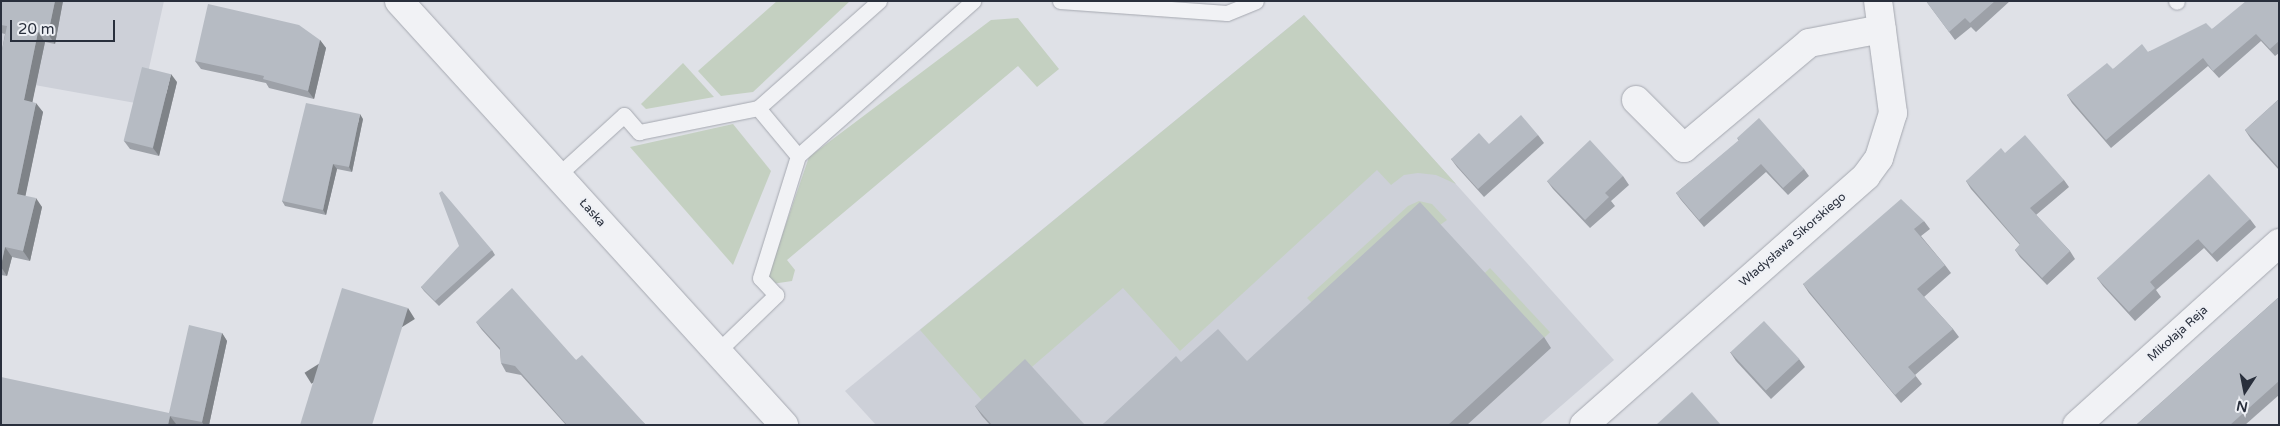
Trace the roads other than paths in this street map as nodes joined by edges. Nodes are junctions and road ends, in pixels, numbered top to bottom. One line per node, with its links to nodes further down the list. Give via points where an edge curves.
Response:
1 (399, 1): 11 (street, Łaska)
2 (879, 1): 9 (lane)
3 (973, 1): 10 (lane)
4 (1060, 1): 5 (lane, via 1227,13)
5 (1256, 1)
6 (1878, 1): 7 (street, Władysława Sikorskiego)
7 (1882, 30): 8 (street, via 1809,43 1684,148); 15 (street, Władysława Sikorskiego, via 1893,113 1887,139 1866,176)
8 (1636, 100)
9 (758, 108): 10 (lane); 11 (lane, via 639,132 624,114)
10 (798, 156): 13 (lane, via 760,278 776,295)
11 (558, 175): 13 (street, Łaska)
12 (2279, 243): 16 (street, Mikołaja Reja)
13 (718, 351): 14 (street, Łaska)
14 (784, 425)
15 (1584, 425)
16 (2077, 425)

